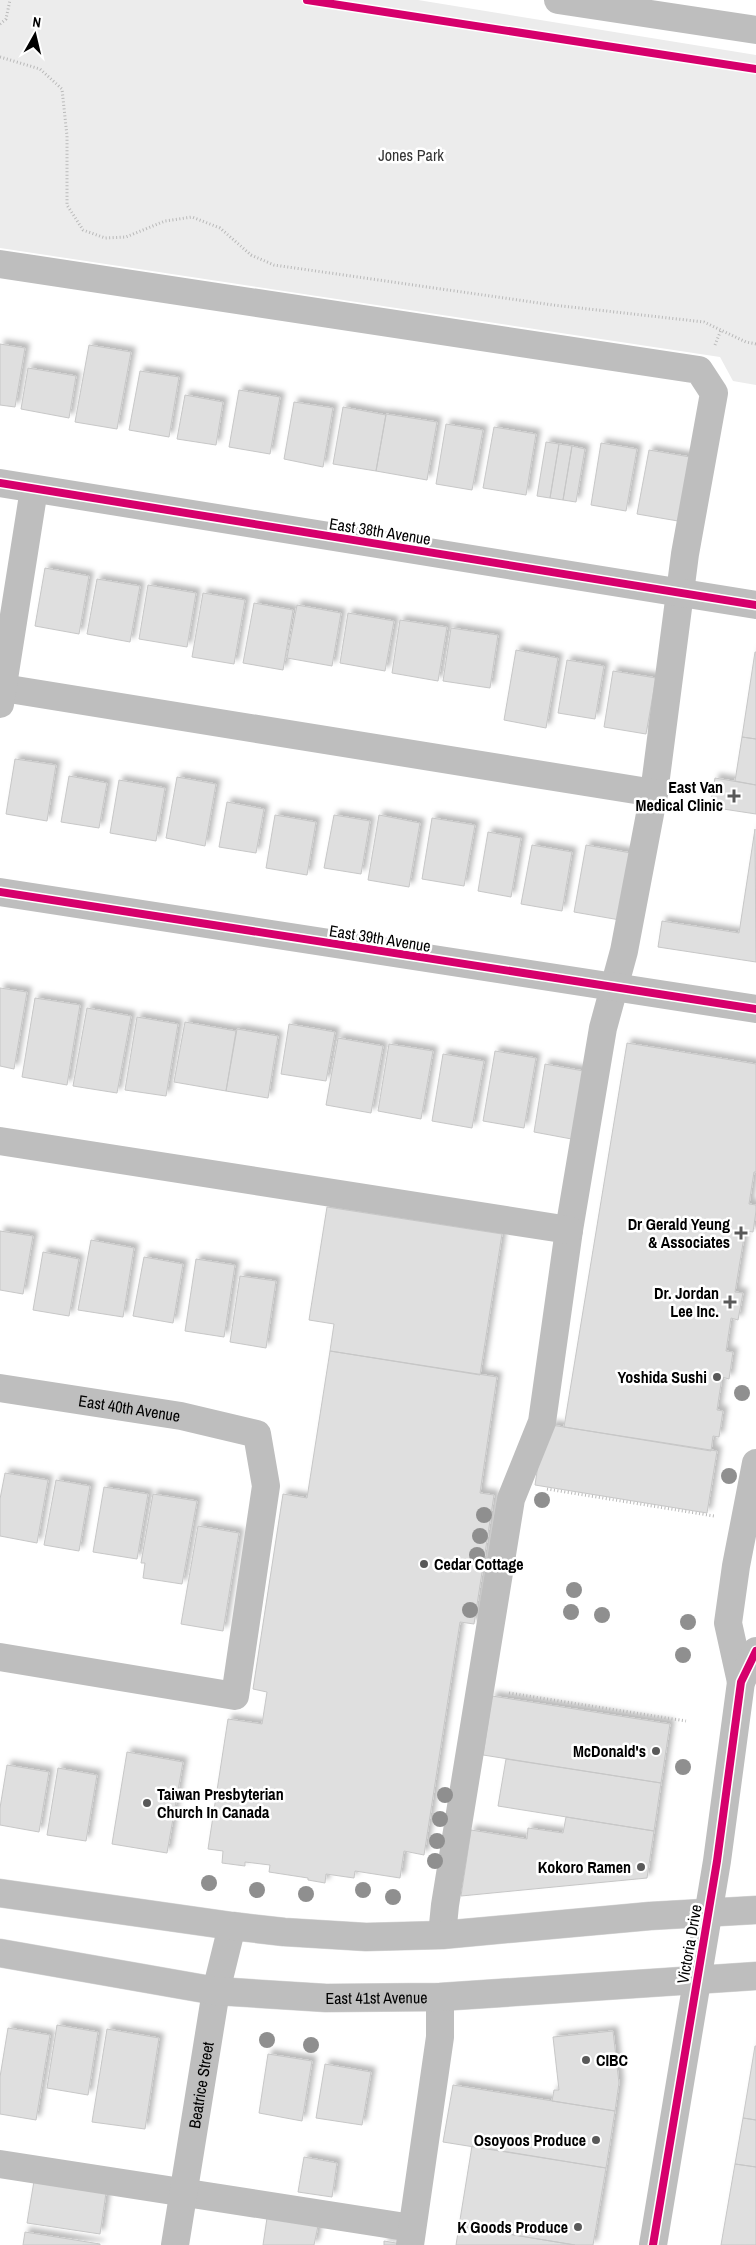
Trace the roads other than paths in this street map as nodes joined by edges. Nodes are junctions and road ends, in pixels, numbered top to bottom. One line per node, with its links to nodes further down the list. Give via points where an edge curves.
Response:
1 (558, 0): 2 (street)
2 (756, 30)
3 (0, 264): 6 (street, via 699,370 714,393)
4 (0, 483): 5 (street, East 38th Avenue)
5 (34, 489): 6 (street, East 38th Avenue); 8 (street)
6 (680, 593): 7 (street, East 38th Avenue); 9 (street)
7 (756, 605)
8 (1, 696): 9 (street)
9 (654, 794): 11 (street)
10 (0, 892): 11 (street, East 39th Avenue)
11 (614, 989): 12 (street, East 39th Avenue); 14 (street, via 603,1028)
12 (756, 1009)
13 (0, 1141): 14 (street)
14 (569, 1230): 24 (street, via 542,1422 511,1499)
15 (0, 1388): 18 (street, East 40th Avenue, via 180,1416 257,1434 266,1486 235,1696)
16 (756, 1463): 19 (street, Victoria Drive, via 728,1623)
17 (756, 1651): 19 (street, Victoria Drive)
18 (0, 1658)
19 (741, 1682): 22 (street, Victoria Drive)
20 (0, 1894): 23 (street)
21 (756, 1910): 22 (street)
22 (708, 1913): 24 (street); 27 (street, Victoria Drive)
23 (232, 1926): 24 (street, via 366,1937); 28 (street, Beatrice Street)
24 (442, 1936)
25 (0, 1953): 28 (street, East 41st Avenue)
26 (756, 1976): 27 (street, East 41st Avenue)
27 (696, 1979): 29 (street, East 41st Avenue); 34 (street, Victoria Drive)
28 (216, 1991): 29 (street, East 41st Avenue, via 326,1998); 31 (street, Beatrice Street)
29 (440, 1996): 32 (street, via 440,2037)
30 (0, 2164): 31 (street)
31 (184, 2192): 32 (street); 33 (street, Beatrice Street)
32 (411, 2236)
33 (175, 2245)
34 (653, 2245)

